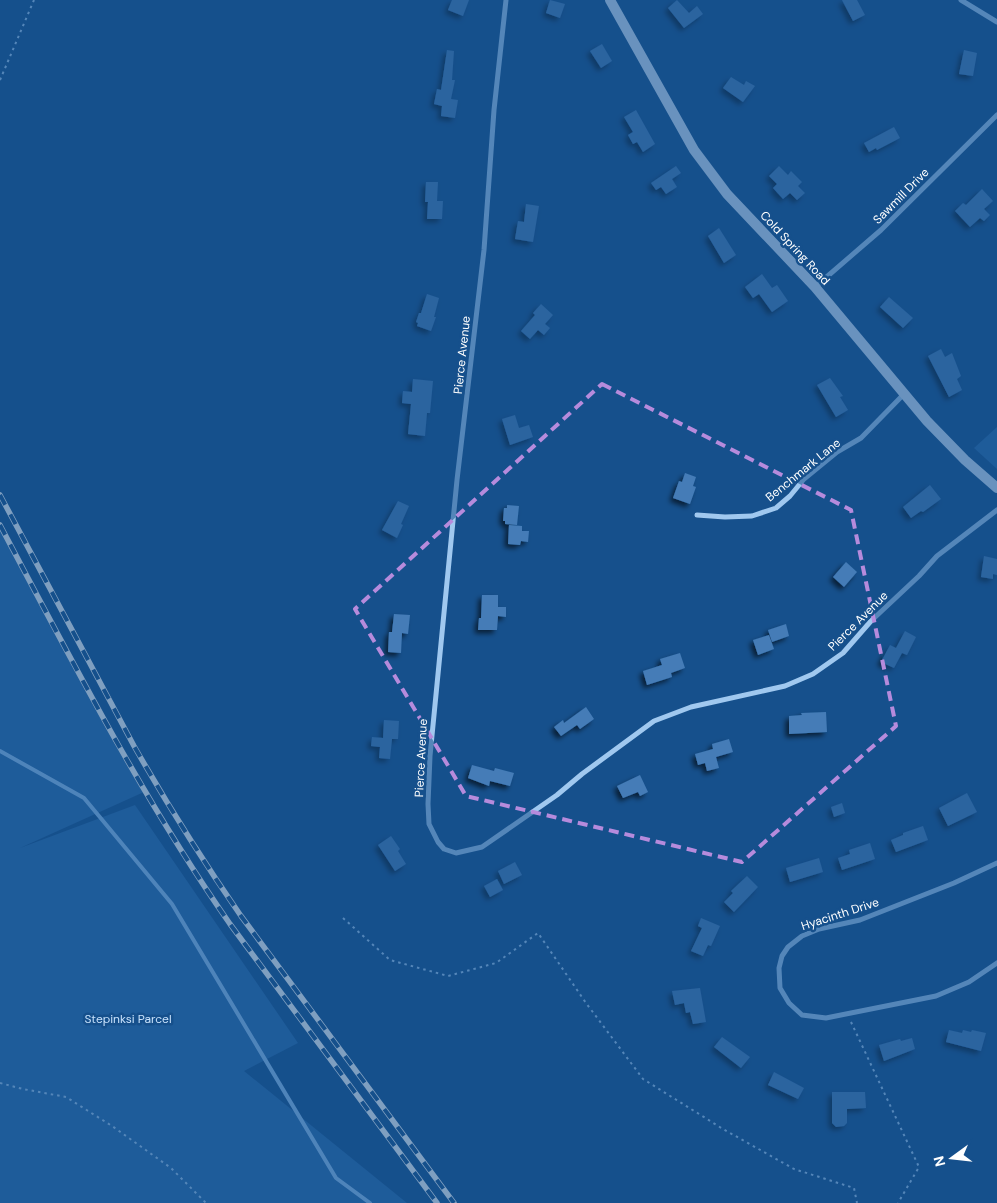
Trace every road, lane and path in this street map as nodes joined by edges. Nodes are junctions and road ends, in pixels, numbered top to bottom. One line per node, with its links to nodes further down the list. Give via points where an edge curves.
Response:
1 (34, 0): 6 (path)
2 (506, 0): 11 (street, Pierce Avenue, via 484,250 430,756 429,824 444,849 456,853 482,847 504,834 654,722 691,707 785,686 813,674 843,653 937,556)
3 (610, 0): 8 (street, Cold Spring Road, via 694,150 727,194)
4 (961, 0): 5 (street)
5 (997, 22)
6 (0, 80)
7 (997, 115): 8 (street, Sawmill Drive, via 881,230)
8 (815, 287): 9 (street, Cold Spring Road)
9 (903, 395): 10 (street, Cold Spring Road, via 965,460); 12 (street, Benchmark Lane, via 861,438 837,452 804,479 776,508 752,516)
10 (997, 488)
11 (997, 510)
12 (697, 515)
13 (997, 863): 16 (street, Hyacinth Drive, via 860,920 819,929 788,947 779,968 780,988 789,1003 802,1015 826,1018)
14 (344, 918): 19 (path, via 390,960 448,976 496,963 538,933 643,1079 794,1169 854,1188)
15 (997, 963): 16 (street, Hyacinth Drive, via 968,982 936,996)
16 (848, 1014): 20 (path, via 920,1167)
17 (0, 1083): 18 (path, via 66,1097 171,1168)
18 (206, 1203)
19 (857, 1203)
20 (898, 1203)

